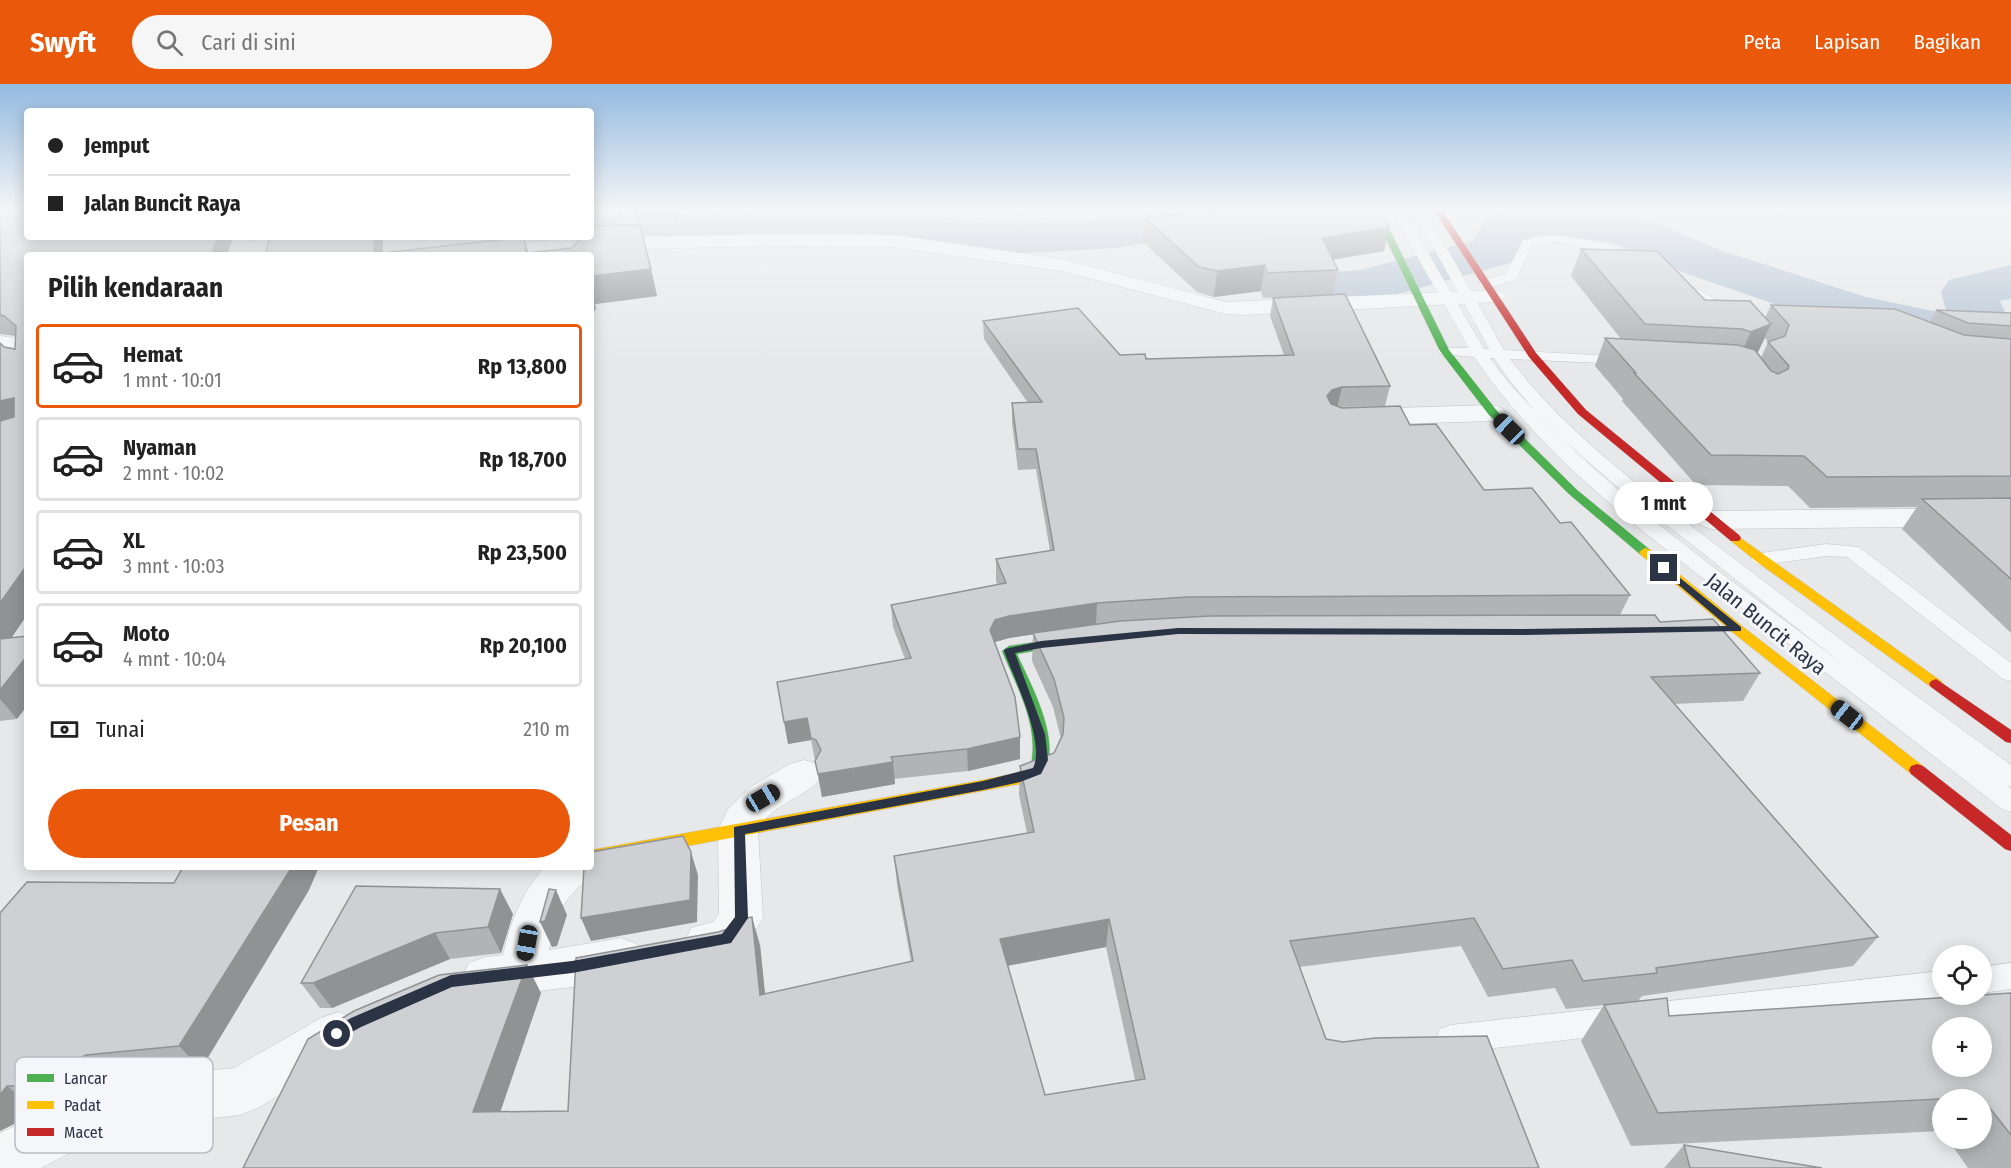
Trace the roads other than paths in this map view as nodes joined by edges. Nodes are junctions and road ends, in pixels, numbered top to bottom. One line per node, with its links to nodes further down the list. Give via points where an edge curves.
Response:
1 (1035, 261): 9 (street, via 1226,308)
2 (1403, 261): 9 (main road, Jalan Buncit Raya)
3 (1427, 261): 11 (lane)
4 (1447, 261): 10 (lane)
5 (1472, 261): 8 (main road)
6 (1519, 261): 8 (lane, via 1511,277)
7 (1634, 261): 12 (lane, via 1730,311)
8 (1487, 285): 10 (street); 16 (main road)
9 (1415, 290): 11 (street); 14 (main road, Jalan Buncit Raya)
10 (1468, 297): 11 (street); 15 (lane)
11 (1447, 298): 15 (lane)
12 (1740, 322)
13 (0, 343): 17 (street, via 8,344)
14 (1445, 351): 15 (lane); 19 (main road, Jalan Buncit Raya)
15 (1489, 353): 16 (lane); 30 (lane, via 1644,498 1809,628); 31 (lane, via 1502,385 1588,474 1681,552)
16 (1532, 355): 18 (lane); 22 (main road, via 1582,412)
17 (24, 358)
18 (1636, 361)
19 (1493, 413): 20 (street); 25 (main road, Jalan Buncit Raya, via 1573,492)
20 (1338, 417)
21 (2011, 517): 22 (street)
22 (1712, 520): 23 (main road)
23 (1761, 559): 27 (lane, via 1826,550 1852,551); 28 (main road)
24 (1714, 629): 25 (main road)
25 (1737, 629): 33 (main road, Jalan Buncit Raya)
26 (1093, 639): 32 (main road, via 1009,651 1039,734 1042,760 1037,771 983,786)
27 (2011, 674)
28 (2010, 736)
29 (804, 774): 32 (street, via 763,798 742,817)
30 (2011, 778)
31 (2011, 802)
32 (738, 830): 34 (main road); 36 (street, via 741,918 726,939)
33 (2011, 844)
34 (594, 855)
35 (571, 870): 36 (street, via 544,896 527,943)
36 (522, 973): 40 (street, via 451,981)
37 (2011, 976): 38 (lane)
38 (1992, 979)
39 (1932, 985): 42 (lane)
40 (440, 986)
41 (377, 1013): 43 (street, via 240,1091)
42 (1426, 1042)
43 (213, 1094)
44 (16, 1153): 45 (street)
45 (0, 1161)

